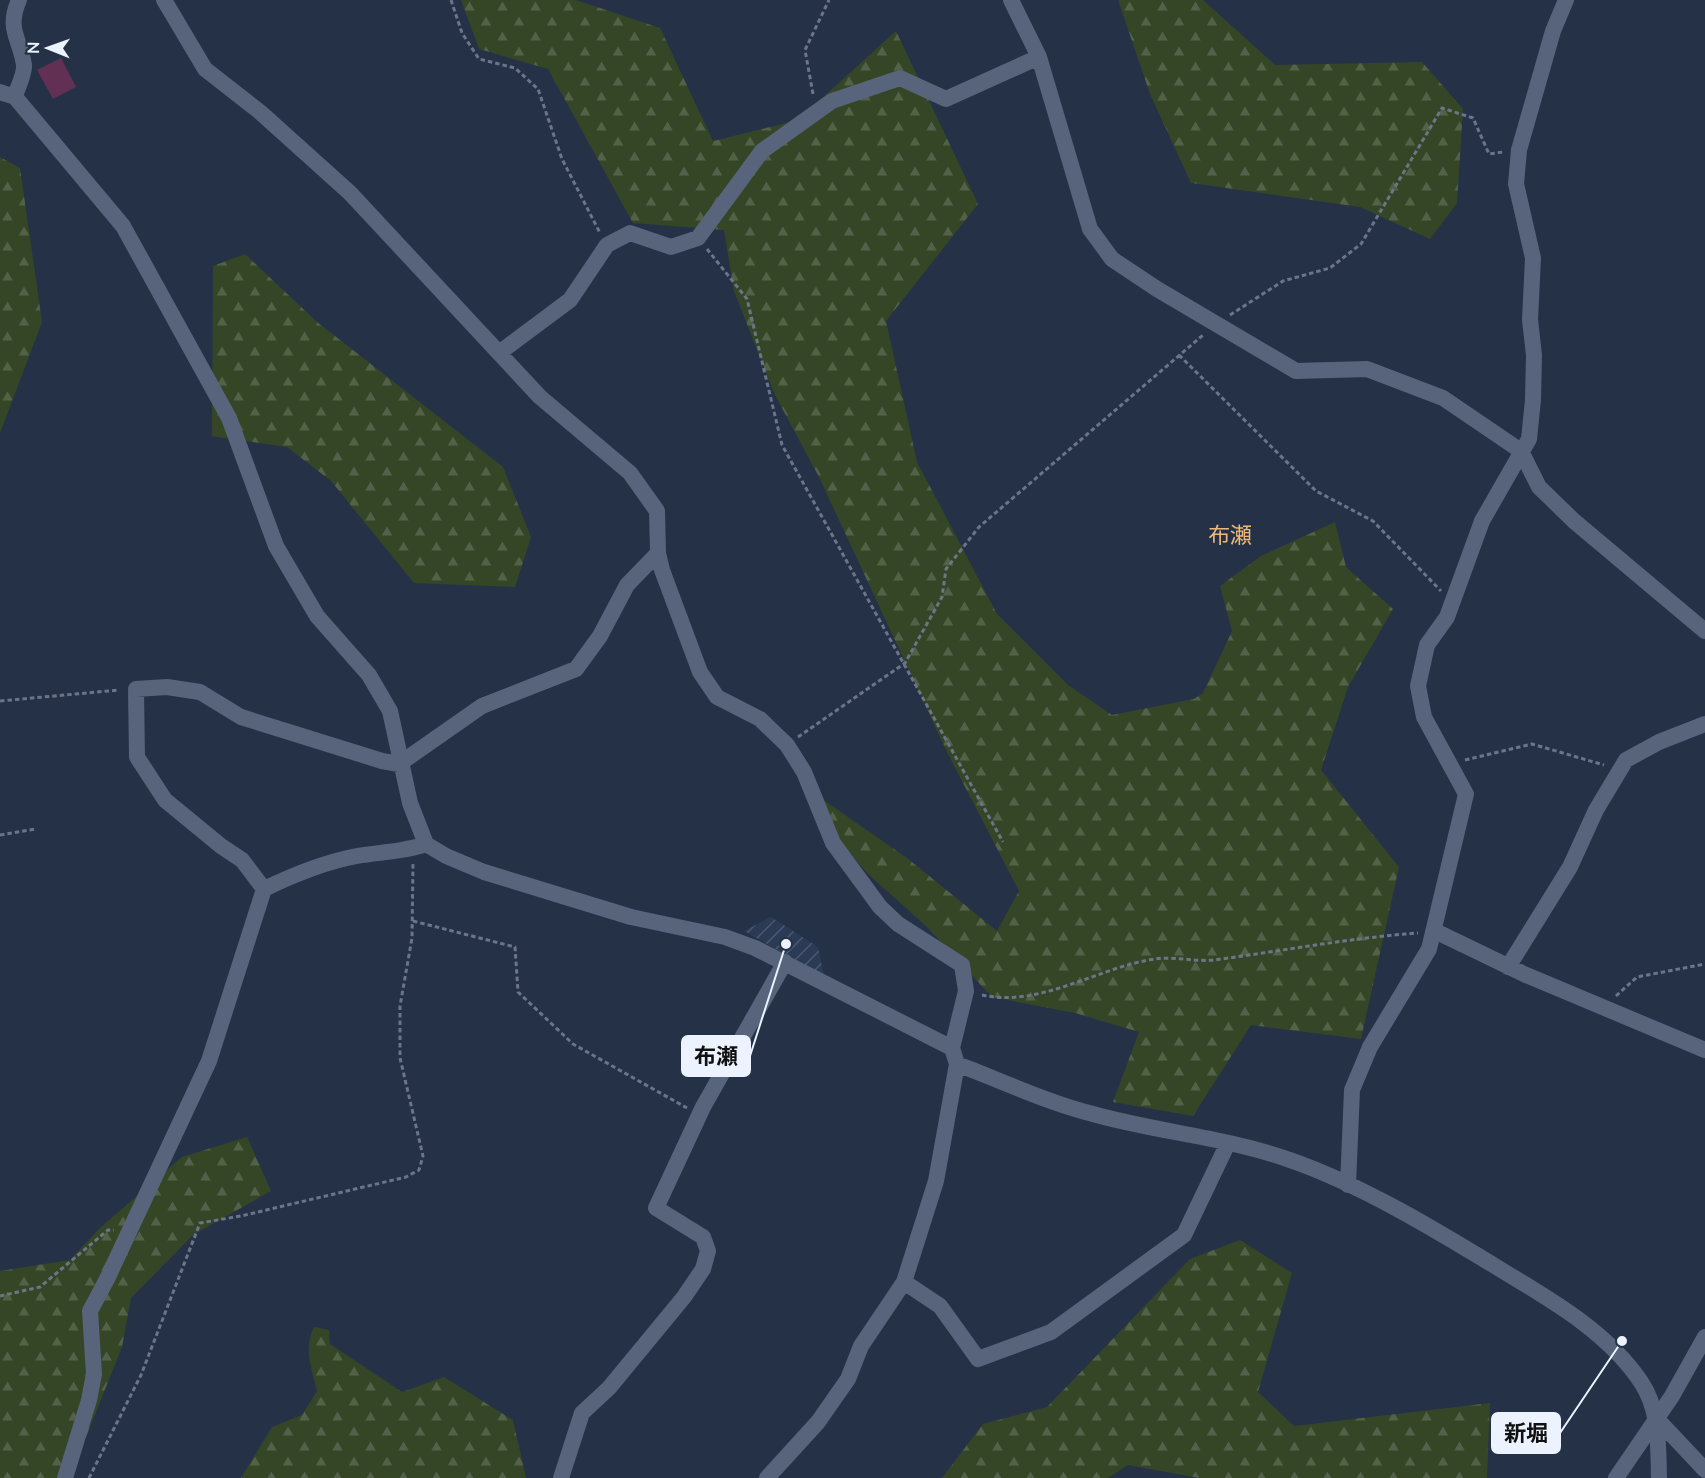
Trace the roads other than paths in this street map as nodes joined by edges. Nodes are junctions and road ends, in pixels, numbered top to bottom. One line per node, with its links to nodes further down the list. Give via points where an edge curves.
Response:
1 (19, 0): 6 (street, via 12,14 13,35 24,67)
2 (164, 0): 7 (street, via 205,69 260,112 350,193)
3 (1011, 0): 5 (street)
4 (1566, 0): 8 (street, via 1552,32 1519,150 1516,184 1533,258 1530,320 1534,355 1529,439)
5 (1039, 57): 7 (street, via 946,99 900,78 832,101 762,151 698,238 670,247 630,233 607,245 570,300); 8 (street, via 1090,229 1112,259 1296,371 1367,369 1443,398)
6 (7, 95): 12 (street, via 123,226 229,418 276,546 317,616 369,675 390,711)
7 (499, 353): 9 (street, via 540,397 630,473 657,511)
8 (1521, 451): 10 (street, via 1539,487); 15 (street, via 1482,521 1447,617 1427,645 1418,686 1424,717 1466,794)
9 (658, 553): 12 (street, via 627,585 600,636 576,669 482,706); 19 (street, via 700,672 717,697 760,719 787,745 804,772 833,843 880,907 898,924 962,965 966,992)
10 (1705, 632)
11 (1705, 724): 17 (street, via 1626,760 1569,867)
12 (399, 764): 13 (street); 14 (street, via 241,717 200,693 167,687 136,689 137,757 165,800 242,860)
13 (419, 847): 14 (street, via 355,856 298,873); 16 (street, via 484,872 631,917 724,937)
14 (264, 889): 26 (street, via 208,1061 90,1311 94,1374)
15 (1435, 931): 17 (street); 21 (street, via 1429,949 1370,1047 1352,1090)
16 (785, 962): 19 (street); 27 (street, via 699,1115 656,1208 703,1237 708,1251 703,1269 609,1388 582,1413)
17 (1508, 967): 18 (street)
18 (1705, 1050)
19 (954, 1056): 20 (street, via 1091,1114); 22 (street, via 936,1181)
20 (1228, 1143): 21 (street, via 1288,1159); 22 (street, via 1184,1235 1051,1332 978,1359 940,1306)
21 (1348, 1185): 24 (street, via 1462,1246 1591,1328 1641,1382)
22 (904, 1282): 28 (street, via 861,1346 848,1379)
23 (1705, 1337): 24 (street)
24 (1656, 1418): 25 (street); 29 (street); 30 (street)
25 (1705, 1470)
26 (65, 1478)
27 (561, 1478)
28 (767, 1478)
29 (1616, 1478)
30 (1659, 1478)

